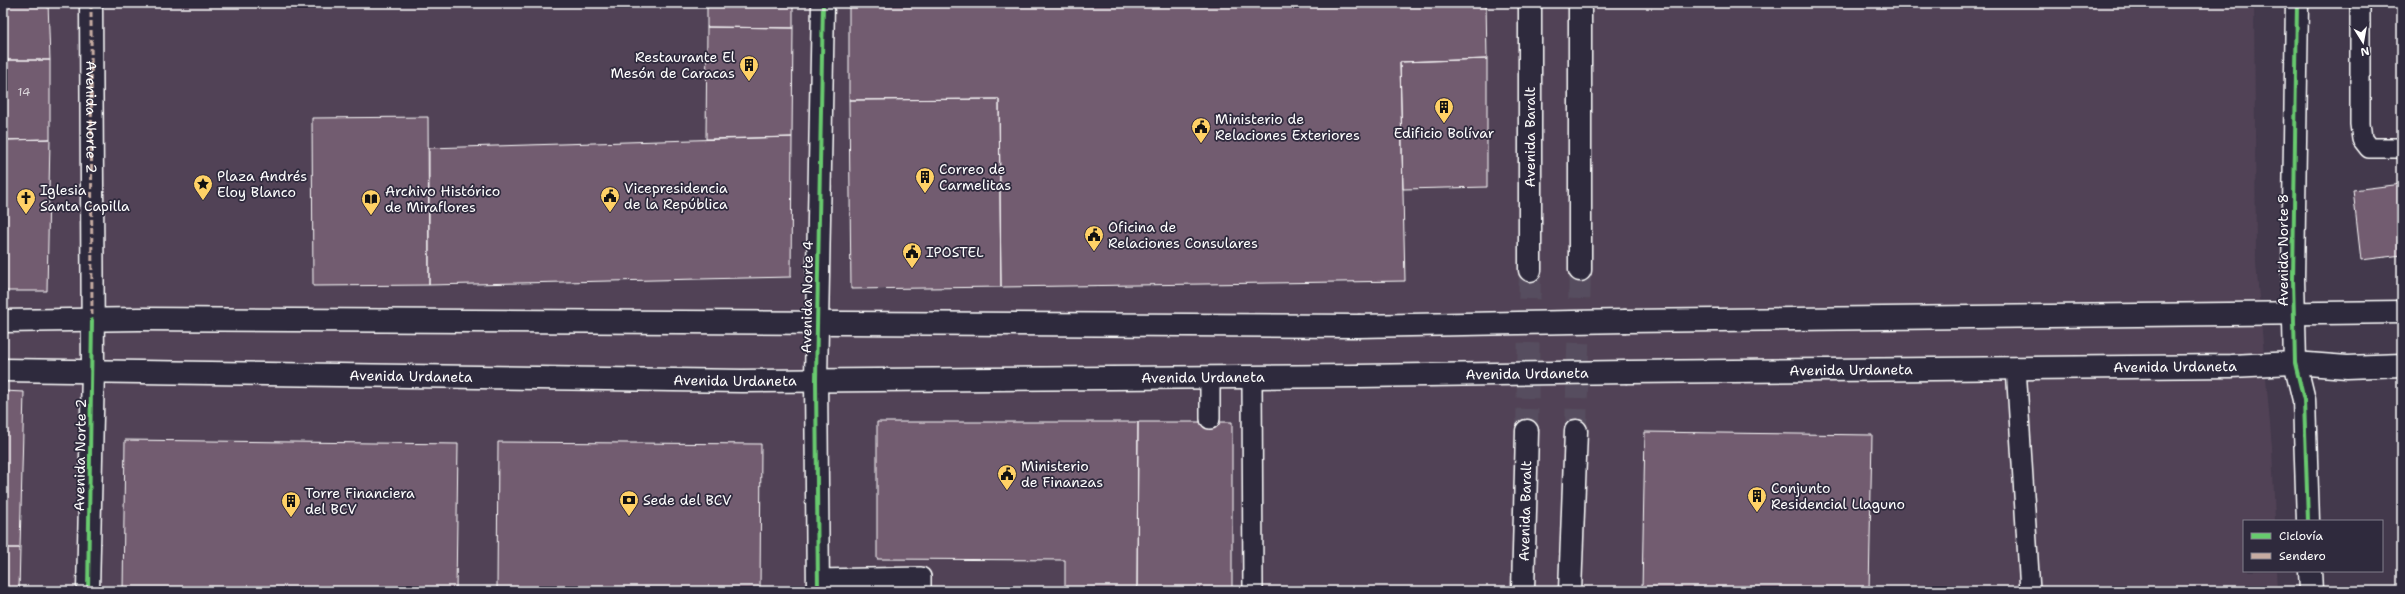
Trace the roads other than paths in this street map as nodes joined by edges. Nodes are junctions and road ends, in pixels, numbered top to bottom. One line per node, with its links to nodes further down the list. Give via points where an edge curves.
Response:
1 (91, 3): 12 (main road, Avenida Norte 2)
2 (823, 3): 14 (main road, Avenida Norte 4)
3 (1530, 3): 8 (main road, Avenida Baralt)
4 (1580, 3): 9 (main road)
5 (2297, 3): 10 (main road, Avenida Norte 8)
6 (2360, 3): 7 (lane, via 2362,139 2369,148)
7 (2402, 148)
8 (1530, 270)
9 (1580, 270)
10 (2294, 312): 11 (main road); 14 (main road, bridge, via 2229,315 1358,326); 15 (main road, Avenida Norte 8)
11 (2402, 312)
12 (92, 320): 13 (main road); 14 (main road); 19 (main road, Avenida Norte 2)
13 (3, 321)
14 (817, 324): 22 (main road, Avenida Norte 4)
15 (2295, 363): 16 (main road, Avenida Urdaneta, via 2347,367); 17 (main road, Avenida Urdaneta, via 2231,366); 26 (main road, Avenida Norte 8, via 2304,400)
16 (2402, 365)
17 (2016, 367): 20 (main road, Avenida Urdaneta, bridge); 34 (lane)
18 (3, 370): 19 (main road, Avenida Urdaneta)
19 (93, 370): 22 (main road, Avenida Urdaneta, via 734,381); 29 (main road, Avenida Norte 2)
20 (1252, 377): 21 (main road, Avenida Urdaneta); 31 (lane)
21 (1210, 378): 22 (main road, Avenida Urdaneta); 23 (lane)
22 (816, 380): 28 (main road, Avenida Norte 4)
23 (1210, 419)
24 (1527, 431): 32 (main road, Avenida Baralt)
25 (1576, 431): 33 (main road)
26 (2308, 520)
27 (2310, 572): 35 (main road)
28 (818, 585): 30 (lane, via 921,577)
29 (88, 591)
30 (921, 591)
31 (1253, 591)
32 (1523, 591)
33 (1570, 591)
34 (2030, 591)
35 (2311, 591)

